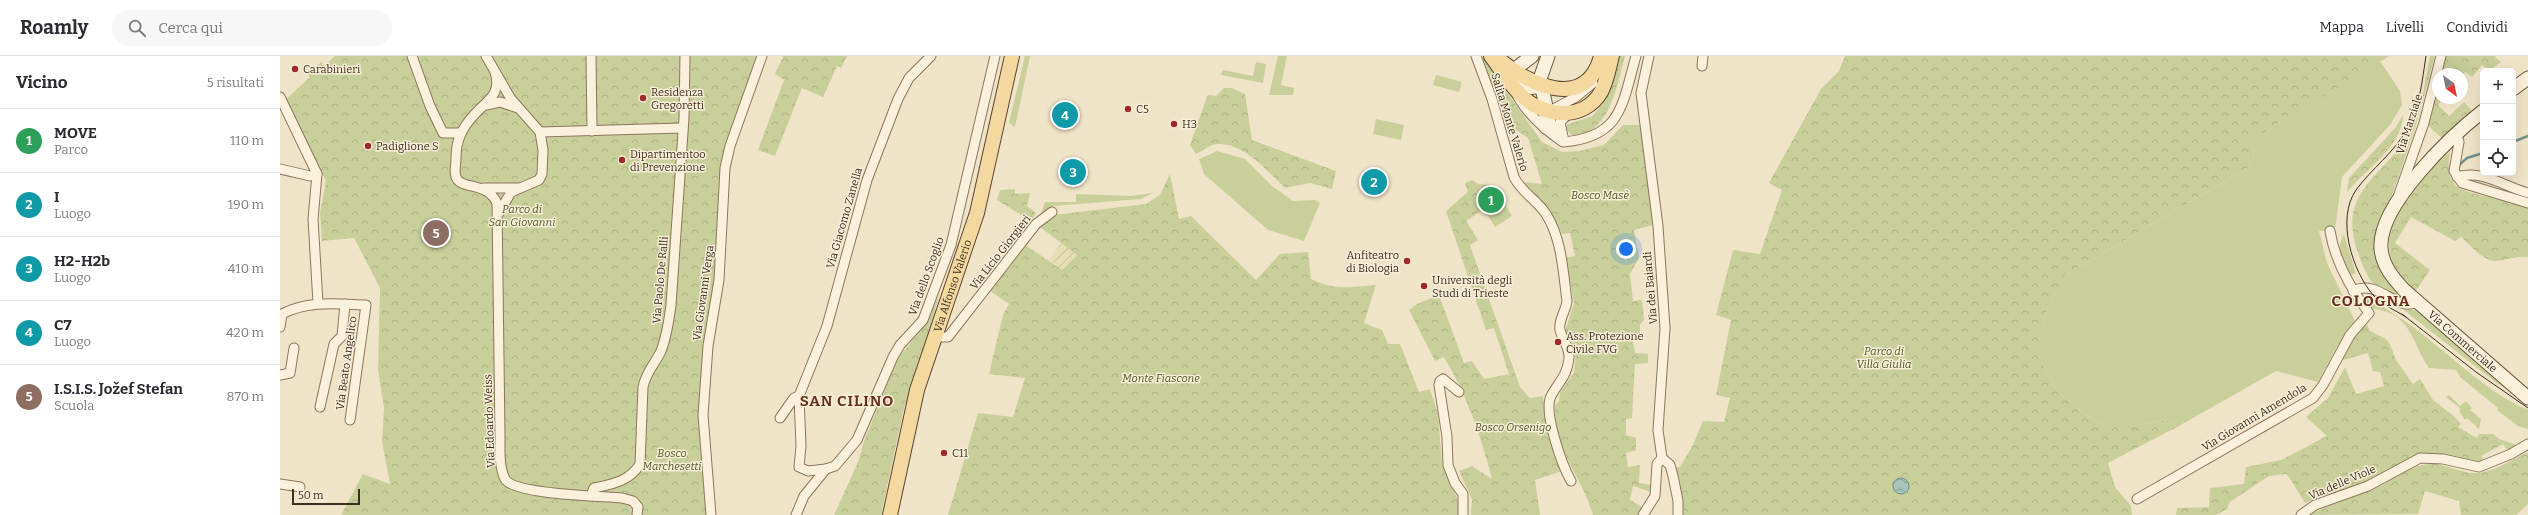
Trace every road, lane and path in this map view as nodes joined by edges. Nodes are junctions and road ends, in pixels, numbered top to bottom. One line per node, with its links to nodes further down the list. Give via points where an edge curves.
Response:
1 (412, 56): 34 (street, via 443,133)
2 (486, 56): 19 (street)
3 (591, 56): 31 (street)
4 (685, 56): 30 (street, Via Paolo De Ralli)
5 (762, 56): 77 (street, Via Giovanni Verga, via 730,146 725,168 719,280 708,346 703,415)
6 (931, 56): 62 (street, Via Giacomo Zanella, via 909,78 887,125 864,186 827,326)
7 (995, 56): 46 (street, Via dello Scoglio)
8 (1012, 56): 48 (main road, Via Alfonso Valerio)
9 (1476, 56): 70 (street, Salita Monte Valerio, via 1492,99 1514,177 1520,187 1546,214 1558,244 1567,301 1560,330 1570,357 1566,376 1549,403 1552,434)
10 (1491, 56): 20 (main road)
11 (1496, 56): 20 (main road)
12 (1532, 56): 20 (main road)
13 (1548, 56): 22 (main road, via 1540,74)
14 (1602, 56): 22 (main road, via 1591,76 1582,84 1560,90); 27 (street, via 1599,74 1587,89)
15 (1612, 56): 28 (main road, via 1602,90 1597,98 1590,105)
16 (1636, 56): 37 (street, via 1622,104 1610,125 1591,138)
17 (1649, 56): 68 (street, Via dei Baiardi, via 1641,93 1658,226 1659,272 1664,311 1665,345 1658,430)
18 (2442, 56): 44 (street, Via Marziale, via 2424,122)
19 (495, 72): 25 (street, via 495,95); 26 (street, via 511,99)
20 (1509, 73): 22 (main road); 27 (main road, via 1522,96); 33 (street, via 1525,107)
21 (2528, 78): 23 (main road)
22 (1542, 86): 27 (main road)
23 (2516, 87)
24 (280, 97): 39 (street)
25 (486, 105): 26 (street, via 500,102); 34 (street, via 475,113)
26 (521, 109): 32 (street)
27 (1547, 111): 28 (main road); 33 (street, via 1542,119); 36 (street, via 1552,127)
28 (1572, 112): 36 (street, via 1560,122)
29 (2480, 114): 35 (main road, Via Commerciale)
30 (682, 128): 31 (street); 73 (street, Via Paolo De Ralli, via 668,330 661,351 645,377 640,464 634,473 624,480 594,488)
31 (592, 131): 32 (street)
32 (540, 132): 42 (street, via 543,150 542,174 539,180)
33 (1546, 132): 37 (street, via 1563,142)
34 (460, 133): 41 (street, via 456,144 456,177 461,184)
35 (2457, 135): 40 (street, via 2459,142 2454,171); 44 (main road, Via Commerciale)
36 (1563, 137): 37 (street)
37 (1576, 141)
38 (280, 169): 39 (street, via 310,176)
39 (317, 174): 55 (street, via 313,219)
40 (2457, 177): 43 (street, via 2465,174 2492,178); 45 (street, via 2462,182 2482,190)
41 (482, 188): 42 (street); 49 (street, via 493,194)
42 (522, 188): 49 (street, via 511,192)
43 (2528, 193)
44 (2397, 200): 54 (main road, Via Commerciale, via 2383,232 2382,256 2396,281)
45 (2528, 203)
46 (961, 208): 48 (street); 51 (street, Via dello Scoglio)
47 (1052, 212): 58 (street, Via Licio Giorgieri, via 1036,224 948,338)
48 (977, 213): 52 (main road, Via Alfonso Valerio)
49 (498, 214): 73 (street, Via Edoardo Weiss, via 500,437 501,463 505,479 511,485 520,488)
50 (2330, 231): 53 (street, Via Giovanni Amendola, via 2337,261)
51 (951, 245): 52 (street); 69 (street, Via dello Scoglio, via 923,320 900,345 893,357 857,440 835,466)
52 (966, 249): 58 (main road, Via Alfonso Valerio)
53 (2353, 291): 54 (street, via 2360,287 2368,288 2406,305); 74 (street, Via Giovanni Amendola, via 2369,313 2350,335 2323,385 2313,398)
54 (2417, 302): 63 (main road, Via Commerciale)
55 (318, 303): 56 (street, Via Beato Angelico); 57 (street, Via Beato Angelico, via 293,308 282,314)
56 (345, 304): 64 (street, Via Beato Angelico, via 342,336 334,344); 66 (street, Via Beato Angelico, via 366,305)
57 (280, 327)
58 (935, 337): 75 (main road, Via Alfonso Valerio, via 913,404)
59 (294, 348): 60 (street, via 290,373)
60 (280, 375)
61 (1459, 392): 79 (street, via 1443,379 1440,381 1447,437 1446,455 1451,474 1463,494)
62 (799, 396): 65 (street, Via Giacomo Zanella, via 794,398); 69 (street, Via Giacomo Zanella, via 799,467 808,471)
63 (2528, 398)
64 (320, 407)
65 (780, 418)
66 (350, 420)
67 (2528, 444): 82 (street, Via delle Viole, via 2479,467 2443,459 2420,458 2368,486 2315,505)
68 (1662, 458): 80 (street, via 1657,464 1655,496); 81 (street, Via dei Baiardi, via 1670,465)
69 (826, 469): 78 (street, Via dello Scoglio, via 804,496)
70 (1571, 480)
71 (280, 484): 72 (street)
72 (300, 487)
73 (591, 495): 76 (street, Via Edoardo Weiss, via 633,501 638,507)
74 (2137, 499)
75 (893, 514)
76 (637, 515)
77 (711, 515)
78 (796, 515)
79 (1463, 515)
80 (1643, 515)
81 (1678, 515)
82 (2301, 515)

